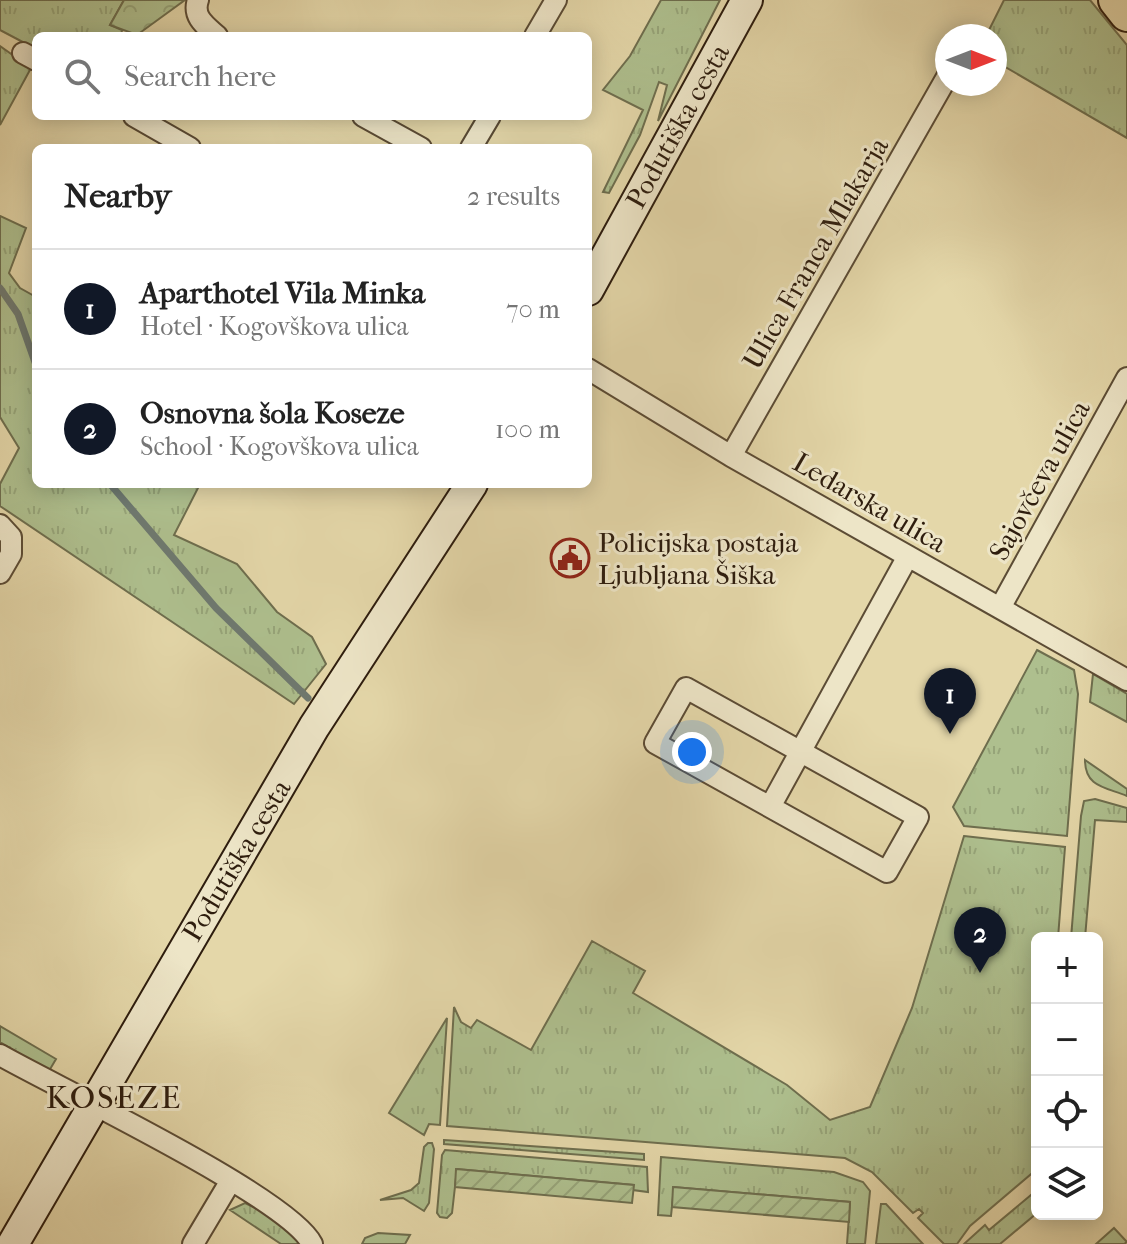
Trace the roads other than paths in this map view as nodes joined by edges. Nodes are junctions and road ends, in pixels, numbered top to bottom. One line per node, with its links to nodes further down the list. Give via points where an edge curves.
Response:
1 (198, 0): 6 (street, via 197,13)
2 (556, 0): 7 (street)
3 (1116, 0): 5 (highway)
4 (745, 1): 15 (main road, Podutiška cesta)
5 (1127, 14)
6 (212, 32)
7 (537, 32)
8 (936, 96): 18 (street, Ulica Franca Mlakarja)
9 (141, 120): 12 (street)
10 (370, 120): 13 (street)
11 (488, 120): 14 (street)
12 (183, 144)
13 (414, 144)
14 (473, 144)
15 (592, 283)
16 (592, 371): 18 (street, Ledarska ulica)
17 (1127, 378): 23 (street, Sajovčeva ulica)
18 (731, 456): 21 (street, Ledarska ulica)
19 (469, 488): 28 (main road, Podutiška cesta, via 307,739)
20 (0, 525): 22 (street, via 11,537 11,554)
21 (908, 556): 23 (street, Ledarska ulica); 25 (street)
22 (0, 573)
23 (1000, 608): 24 (street, Ledarska ulica)
24 (1127, 680)
25 (800, 752): 26 (street); 26 (street, via 686,688 655,743); 26 (street, via 918,817 887,872)
26 (770, 807)
27 (0, 1055): 28 (street)
28 (94, 1105): 29 (street); 30 (main road, Podutiška cesta)
29 (230, 1182): 31 (street); 32 (street, via 301,1228)
30 (13, 1244)
31 (193, 1244)
32 (312, 1244)

